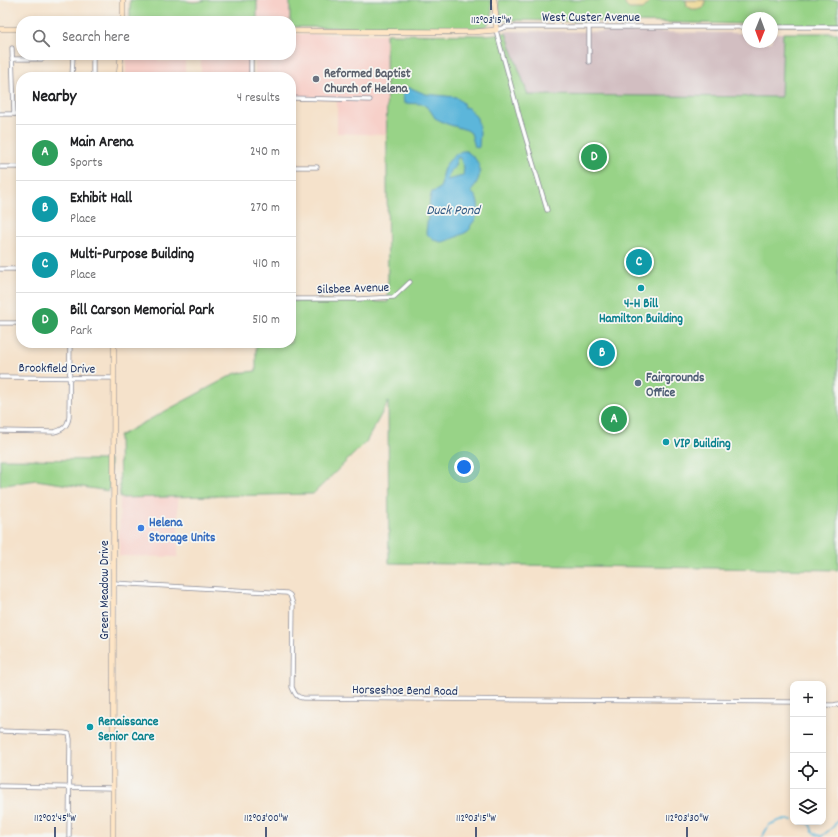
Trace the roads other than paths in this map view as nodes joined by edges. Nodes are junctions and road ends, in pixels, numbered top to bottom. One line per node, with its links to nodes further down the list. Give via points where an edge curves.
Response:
1 (123, 0): 3 (main road)
2 (494, 0): 10 (main road)
3 (123, 16)
4 (589, 27): 5 (street, West Custer Avenue); 10 (street, West Custer Avenue); 19 (street)
5 (742, 27)
6 (778, 27): 7 (street)
7 (838, 27)
8 (0, 29): 9 (main road)
9 (16, 29)
10 (496, 30): 11 (main road, West Custer Avenue); 32 (street)
11 (296, 31)
12 (12, 48): 13 (street)
13 (12, 59): 14 (street); 27 (street)
14 (16, 59)
15 (73, 60): 20 (street)
16 (93, 60): 21 (street)
17 (121, 60): 22 (main road)
18 (251, 60): 23 (street)
19 (589, 62)
20 (72, 72)
21 (93, 72)
22 (120, 72)
23 (251, 72)
24 (296, 98): 25 (street)
25 (370, 100)
26 (0, 114): 27 (street)
27 (14, 114)
28 (0, 167): 29 (street)
29 (16, 167)
30 (296, 167): 31 (street)
31 (317, 167)
32 (547, 210)
33 (0, 269): 34 (street)
34 (16, 269)
35 (410, 282): 36 (street, Silsbee Avenue, via 394,297)
36 (296, 299)
37 (0, 323): 38 (street)
38 (16, 323)
39 (70, 348): 42 (street)
40 (114, 348): 43 (main road, Green Meadow Drive)
41 (0, 377): 42 (street, Brookfield Drive)
42 (70, 378): 43 (street, Brookfield Drive); 44 (street, via 69,417 65,427 54,432)
43 (114, 378): 45 (main road, Green Meadow Drive)
44 (0, 431)
45 (114, 583): 46 (street, Horseshoe Bend Road, via 287,593 293,604 292,687 295,694 304,698); 52 (main road, Green Meadow Drive)
46 (790, 702)
47 (838, 704): 48 (street)
48 (826, 705)
49 (0, 731): 51 (street, via 69,734)
50 (0, 786): 51 (street)
51 (70, 788): 52 (street); 53 (street)
52 (113, 788): 54 (main road, Green Meadow Drive)
53 (69, 837)
54 (113, 837)

